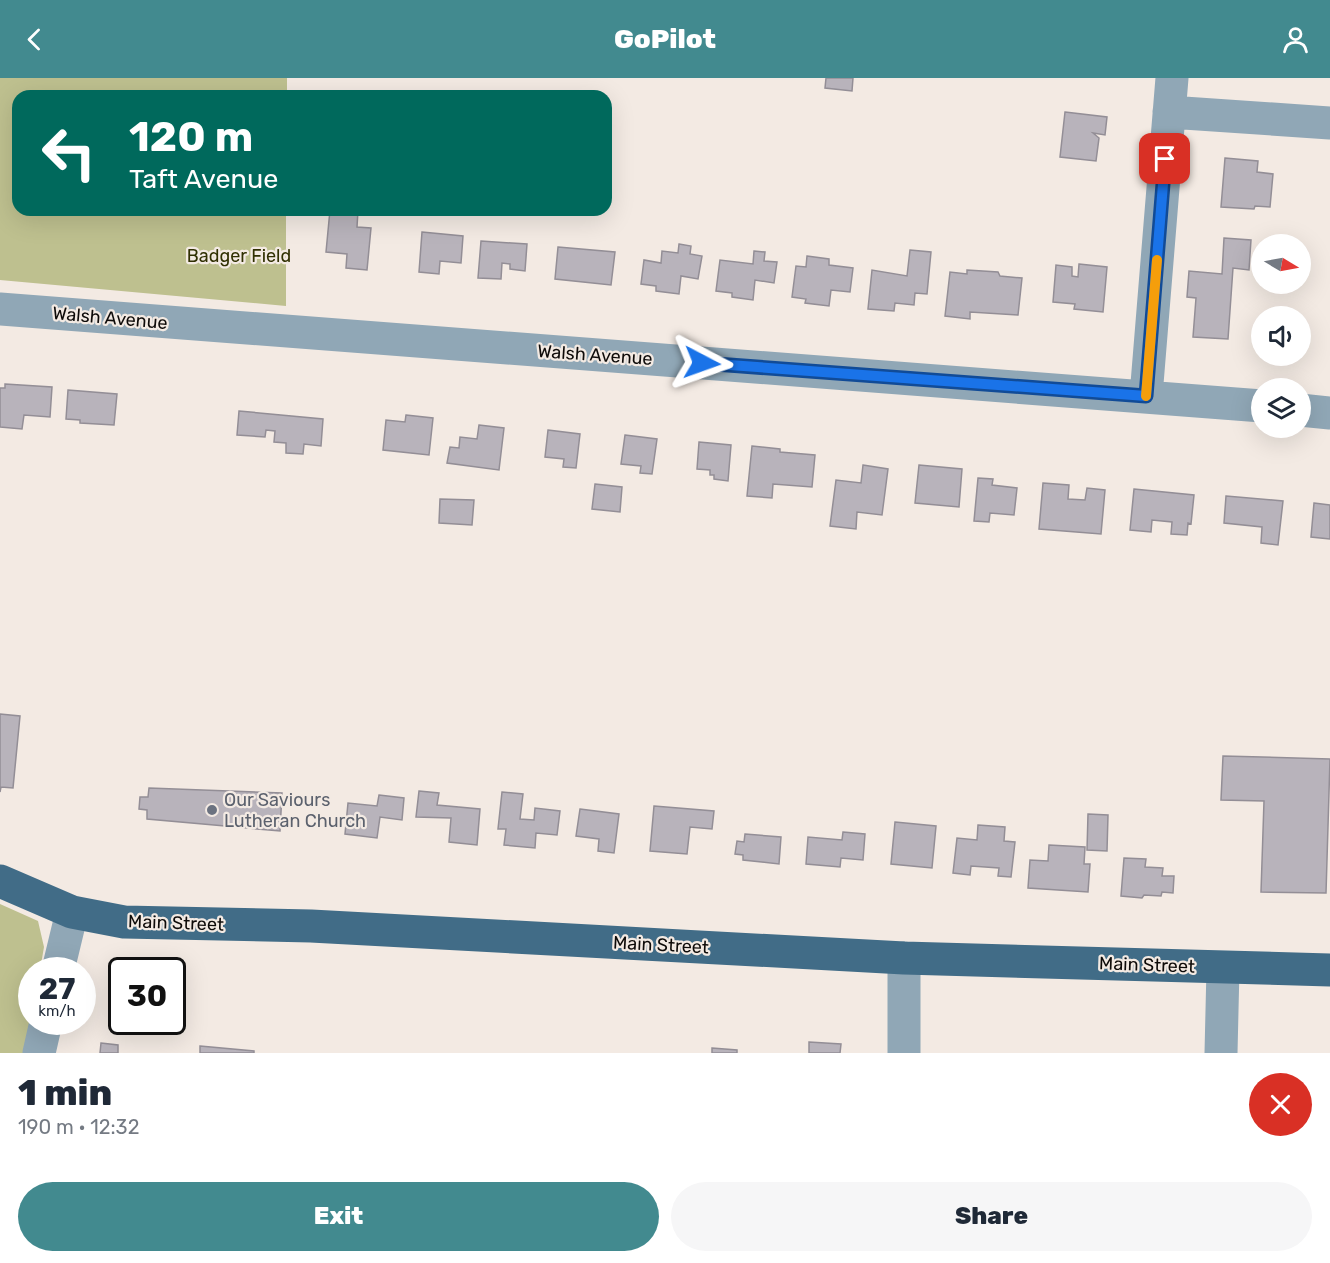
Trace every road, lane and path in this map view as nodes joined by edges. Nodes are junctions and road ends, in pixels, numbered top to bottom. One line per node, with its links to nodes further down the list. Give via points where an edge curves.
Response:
1 (1172, 78): 2 (street)
2 (1169, 112): 3 (street); 5 (street)
3 (1330, 123)
4 (0, 309): 5 (street, Walsh Avenue)
5 (1146, 396): 6 (street, Walsh Avenue)
6 (1251, 405)
7 (1311, 411): 8 (street)
8 (1330, 412)
9 (0, 881): 10 (main road, Main Street)
10 (72, 912): 11 (street); 12 (main road, Main Street, via 124,922 311,926)
11 (61, 957)
12 (904, 958): 13 (main road, Main Street); 17 (street)
13 (1223, 968): 14 (main road, Main Street); 18 (street)
14 (1330, 970)
15 (43, 1035): 16 (street)
16 (39, 1053)
17 (904, 1053)
18 (1221, 1053)

